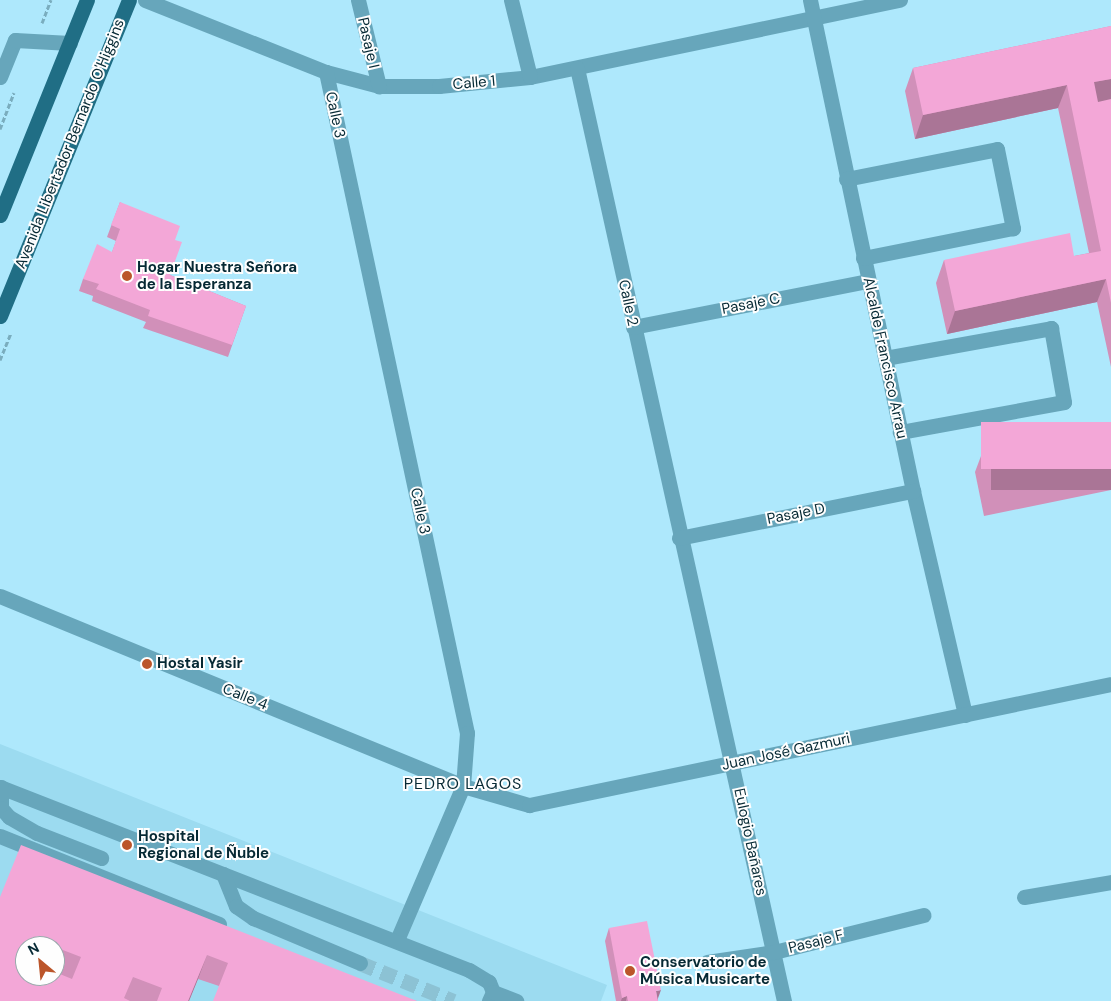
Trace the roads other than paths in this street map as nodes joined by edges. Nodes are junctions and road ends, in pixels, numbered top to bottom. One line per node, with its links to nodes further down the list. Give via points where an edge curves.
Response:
1 (87, 0): 9 (main road)
2 (129, 0): 19 (main road, Avenida Libertador Bernardo O'Higgins)
3 (145, 0): 11 (street, Calle 1)
4 (358, 0): 14 (street, Pasaje I)
5 (511, 0): 13 (street)
6 (810, 0): 8 (street, Alcalde Francisco Arrau)
7 (900, 0): 8 (street, Calle 1)
8 (812, 20): 10 (street, Calle 1); 15 (street, Alcalde Francisco Arrau)
9 (70, 43): 12 (street, via 15,40); 16 (main road)
10 (577, 68): 13 (street, Calle 1); 20 (street, Calle 2)
11 (326, 72): 14 (street, Calle 1); 29 (street, Calle 3, via 467,733)
12 (0, 77)
13 (530, 77): 14 (street, Calle 1, via 440,86)
14 (379, 86)
15 (846, 179): 17 (street, Alcalde Francisco Arrau); 17 (street, via 997,148 1013,228)
16 (0, 214)
17 (863, 258): 18 (street, Alcalde Francisco Arrau)
18 (868, 281): 20 (street, Pasaje C); 21 (street, Alcalde Francisco Arrau)
19 (0, 316)
20 (633, 327): 24 (street, Calle 2)
21 (885, 358): 22 (street, Alcalde Francisco Arrau); 22 (street, via 1051,328 1064,402)
22 (900, 432): 23 (street, Alcalde Francisco Arrau)
23 (913, 491): 24 (street, Pasaje D); 27 (street, Alcalde Francisco Arrau)
24 (679, 538): 28 (street, Eulogio Bañares)
25 (0, 596): 29 (street, Calle 4)
26 (1111, 684): 27 (street, Juan José Gazmuri)
27 (965, 715): 28 (street, Juan José Gazmuri)
28 (733, 763): 29 (street, Juan José Gazmuri, via 528,805); 39 (street, Eulogio Bañares)
29 (463, 786): 38 (street, Calle 3)
30 (0, 787): 32 (street, via 1,808 9,818 37,833); 33 (street)
31 (0, 836): 37 (street)
32 (101, 858)
33 (223, 874): 38 (street); 41 (street, via 236,906 253,918)
34 (1111, 882): 35 (street)
35 (1024, 897)
36 (924, 915): 39 (street, Pasaje F)
37 (236, 931)
38 (397, 940): 42 (street, via 470,970 489,982)
39 (774, 952): 40 (street, Pasaje F); 44 (street, Eulogio Bañares)
40 (707, 962)
41 (360, 963)
42 (491, 997): 43 (street)
43 (516, 1001)
44 (784, 1001)

